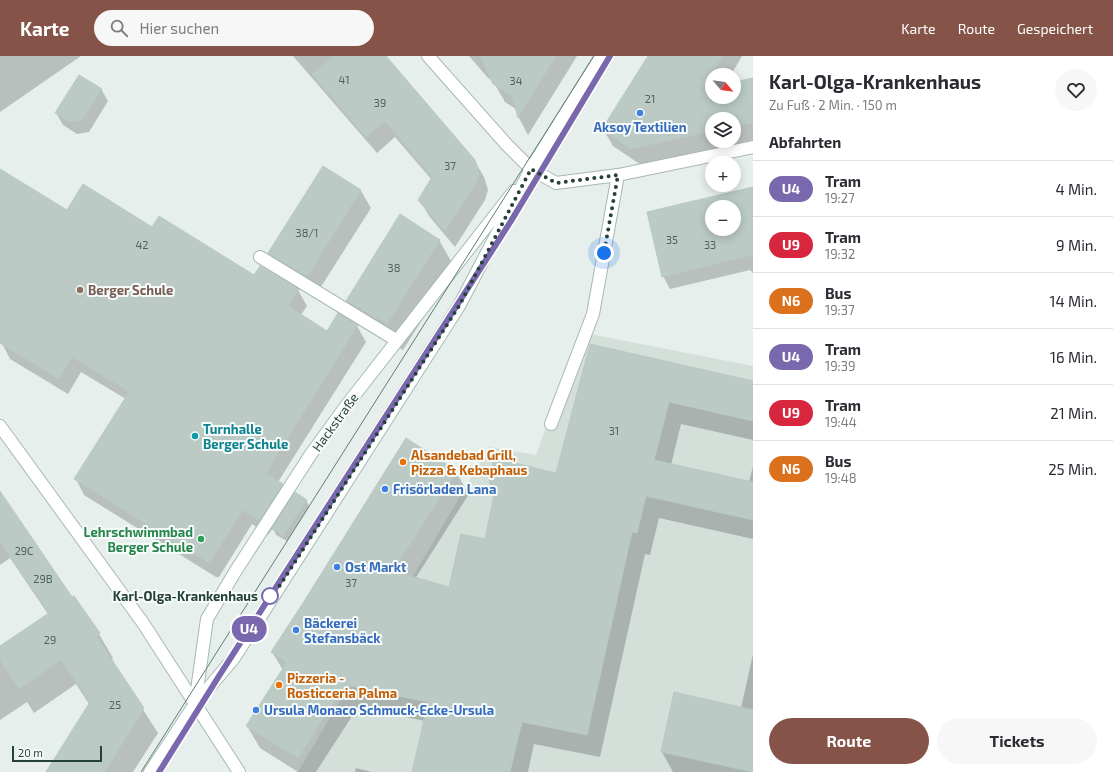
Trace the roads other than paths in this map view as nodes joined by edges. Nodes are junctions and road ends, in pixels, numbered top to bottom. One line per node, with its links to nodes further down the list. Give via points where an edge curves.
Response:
1 (428, 56): 4 (main road, via 508,146)
2 (601, 56): 4 (main road, Hackstraße)
3 (753, 147): 5 (main road)
4 (535, 172): 5 (main road, via 556,183); 7 (main road, Hackstraße); 10 (main road, Hackstraße, via 459,306 234,658)
5 (618, 175): 8 (main road, via 594,314)
6 (260, 257): 7 (main road)
7 (396, 340): 10 (main road, Hackstraße, via 311,454 207,619)
8 (551, 424)
9 (0, 426): 10 (main road, via 142,623)
10 (195, 704): 11 (main road, Hackstraße); 12 (main road)
11 (150, 772)
12 (239, 772)

